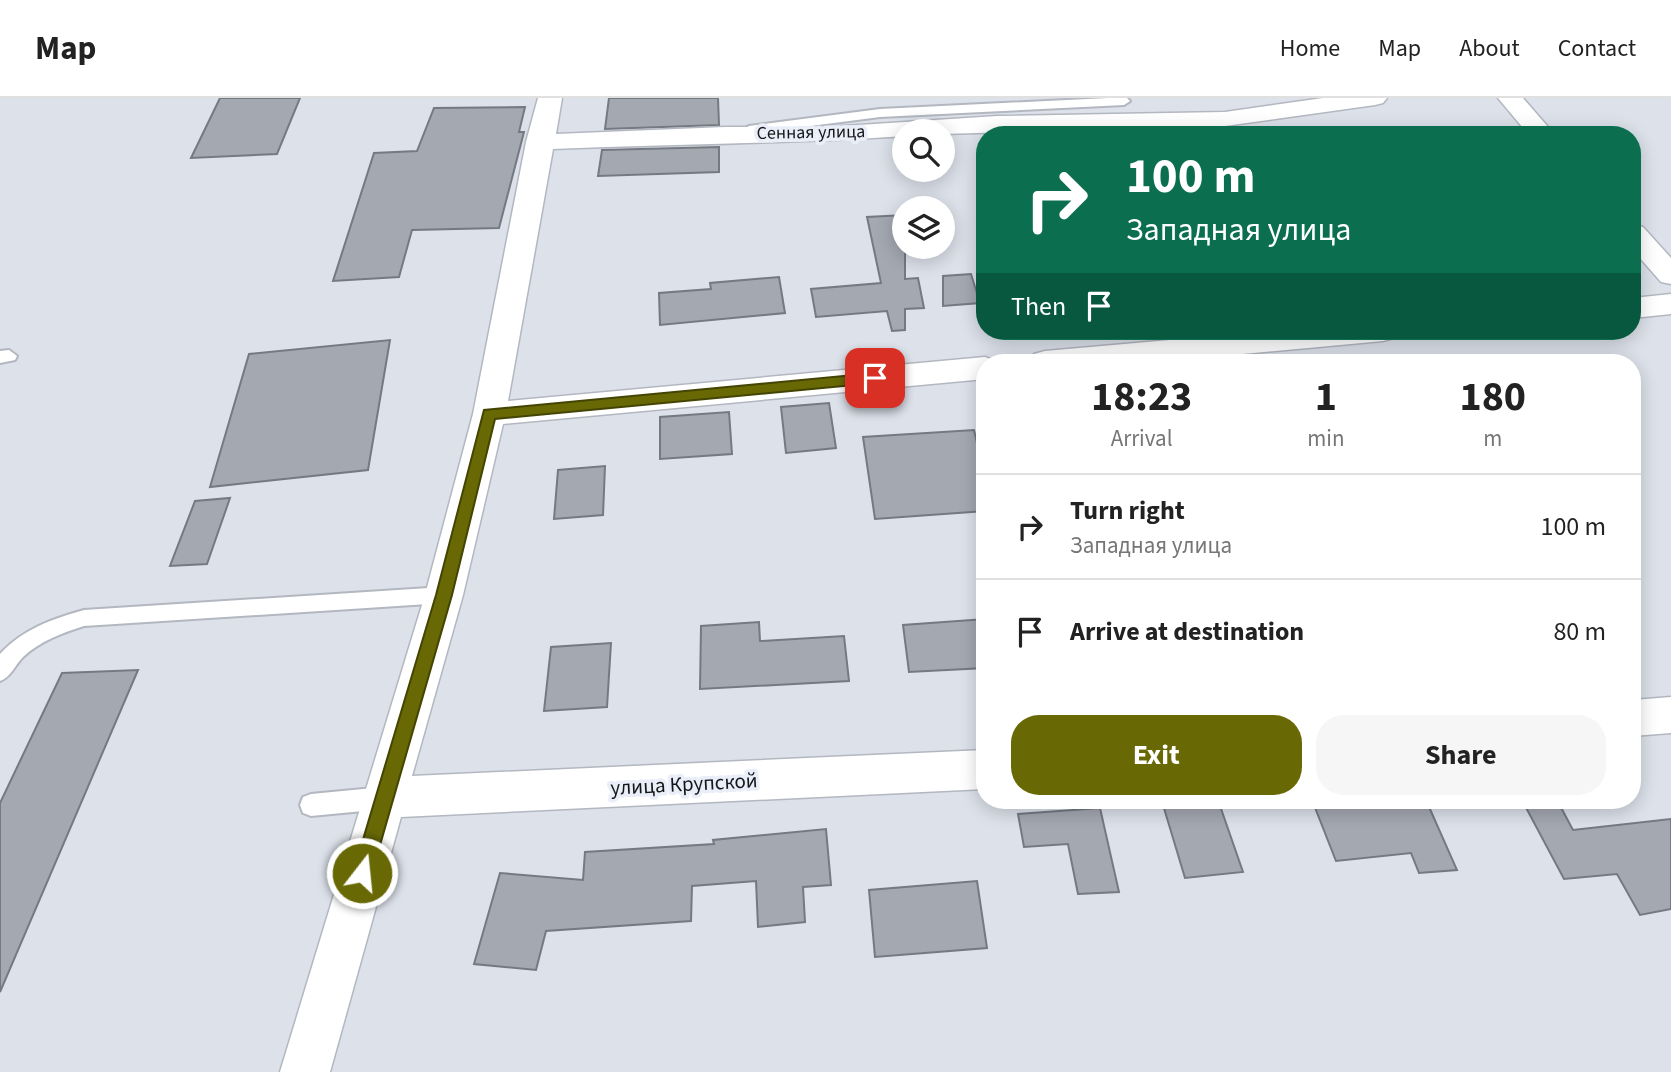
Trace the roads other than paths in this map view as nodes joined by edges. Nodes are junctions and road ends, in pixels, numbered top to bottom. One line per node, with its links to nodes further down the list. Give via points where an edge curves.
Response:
1 (550, 98): 7 (street)
2 (1374, 98): 6 (street, Сенная улица, via 1225,119)
3 (1510, 98): 5 (street)
4 (1124, 101): 6 (lane, via 880,113)
5 (1536, 126)
6 (725, 134): 7 (street, Сенная улица)
7 (539, 142): 15 (street)
8 (1641, 242): 9 (street)
9 (1671, 275)
10 (1671, 304): 11 (street)
11 (1641, 306)
12 (1285, 340): 13 (street)
13 (1132, 354)
14 (976, 369): 15 (street)
15 (489, 414): 16 (street)
16 (444, 595): 17 (lane, via 84,618 45,630 9,654); 21 (street)
17 (0, 671)
18 (1671, 715): 19 (street)
19 (1641, 717)
20 (976, 770): 21 (street, улица Крупской)
21 (384, 798): 22 (lane); 23 (street)
22 (311, 805)
23 (305, 1072)

